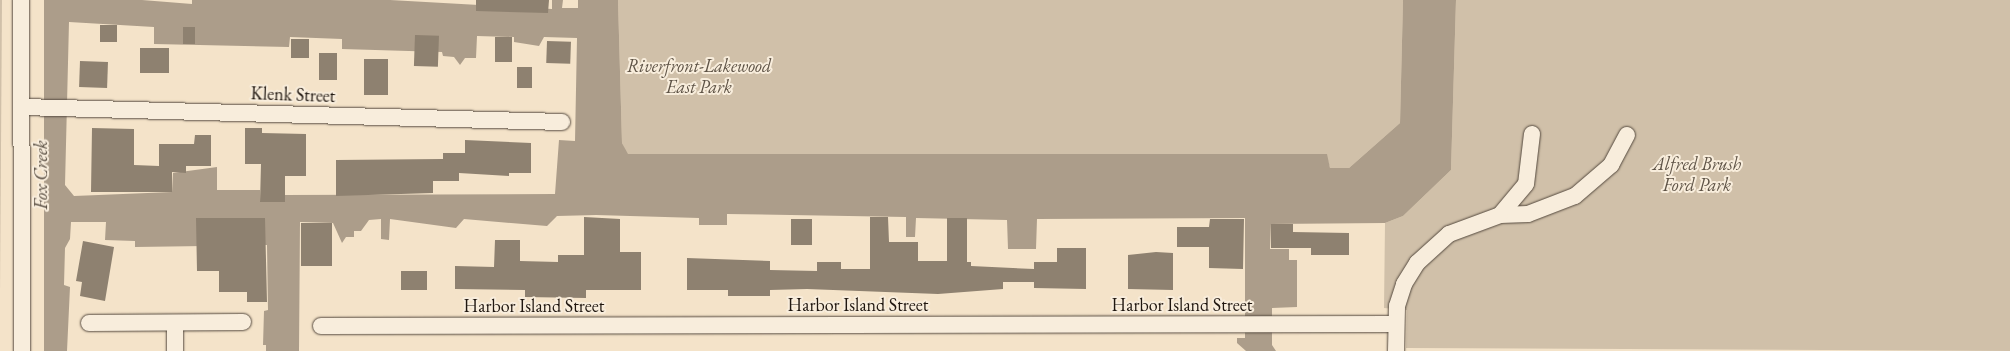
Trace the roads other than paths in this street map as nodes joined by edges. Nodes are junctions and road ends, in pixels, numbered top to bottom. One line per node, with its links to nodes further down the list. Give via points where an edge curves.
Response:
1 (21, 0): 2 (street)
2 (28, 107): 3 (street, Klenk Street); 12 (street)
3 (562, 122)
4 (1532, 134): 6 (street, via 1526,184)
5 (1627, 135): 6 (street, via 1611,165 1575,196 1532,213)
6 (1500, 215): 10 (street, via 1463,226 1426,252 1404,284)
7 (243, 322): 9 (street)
8 (89, 323): 9 (street)
9 (175, 323): 13 (street)
10 (1396, 324): 11 (street, Harbor Island Street); 14 (street)
11 (321, 326)
12 (22, 351)
13 (175, 351)
14 (1396, 351)

